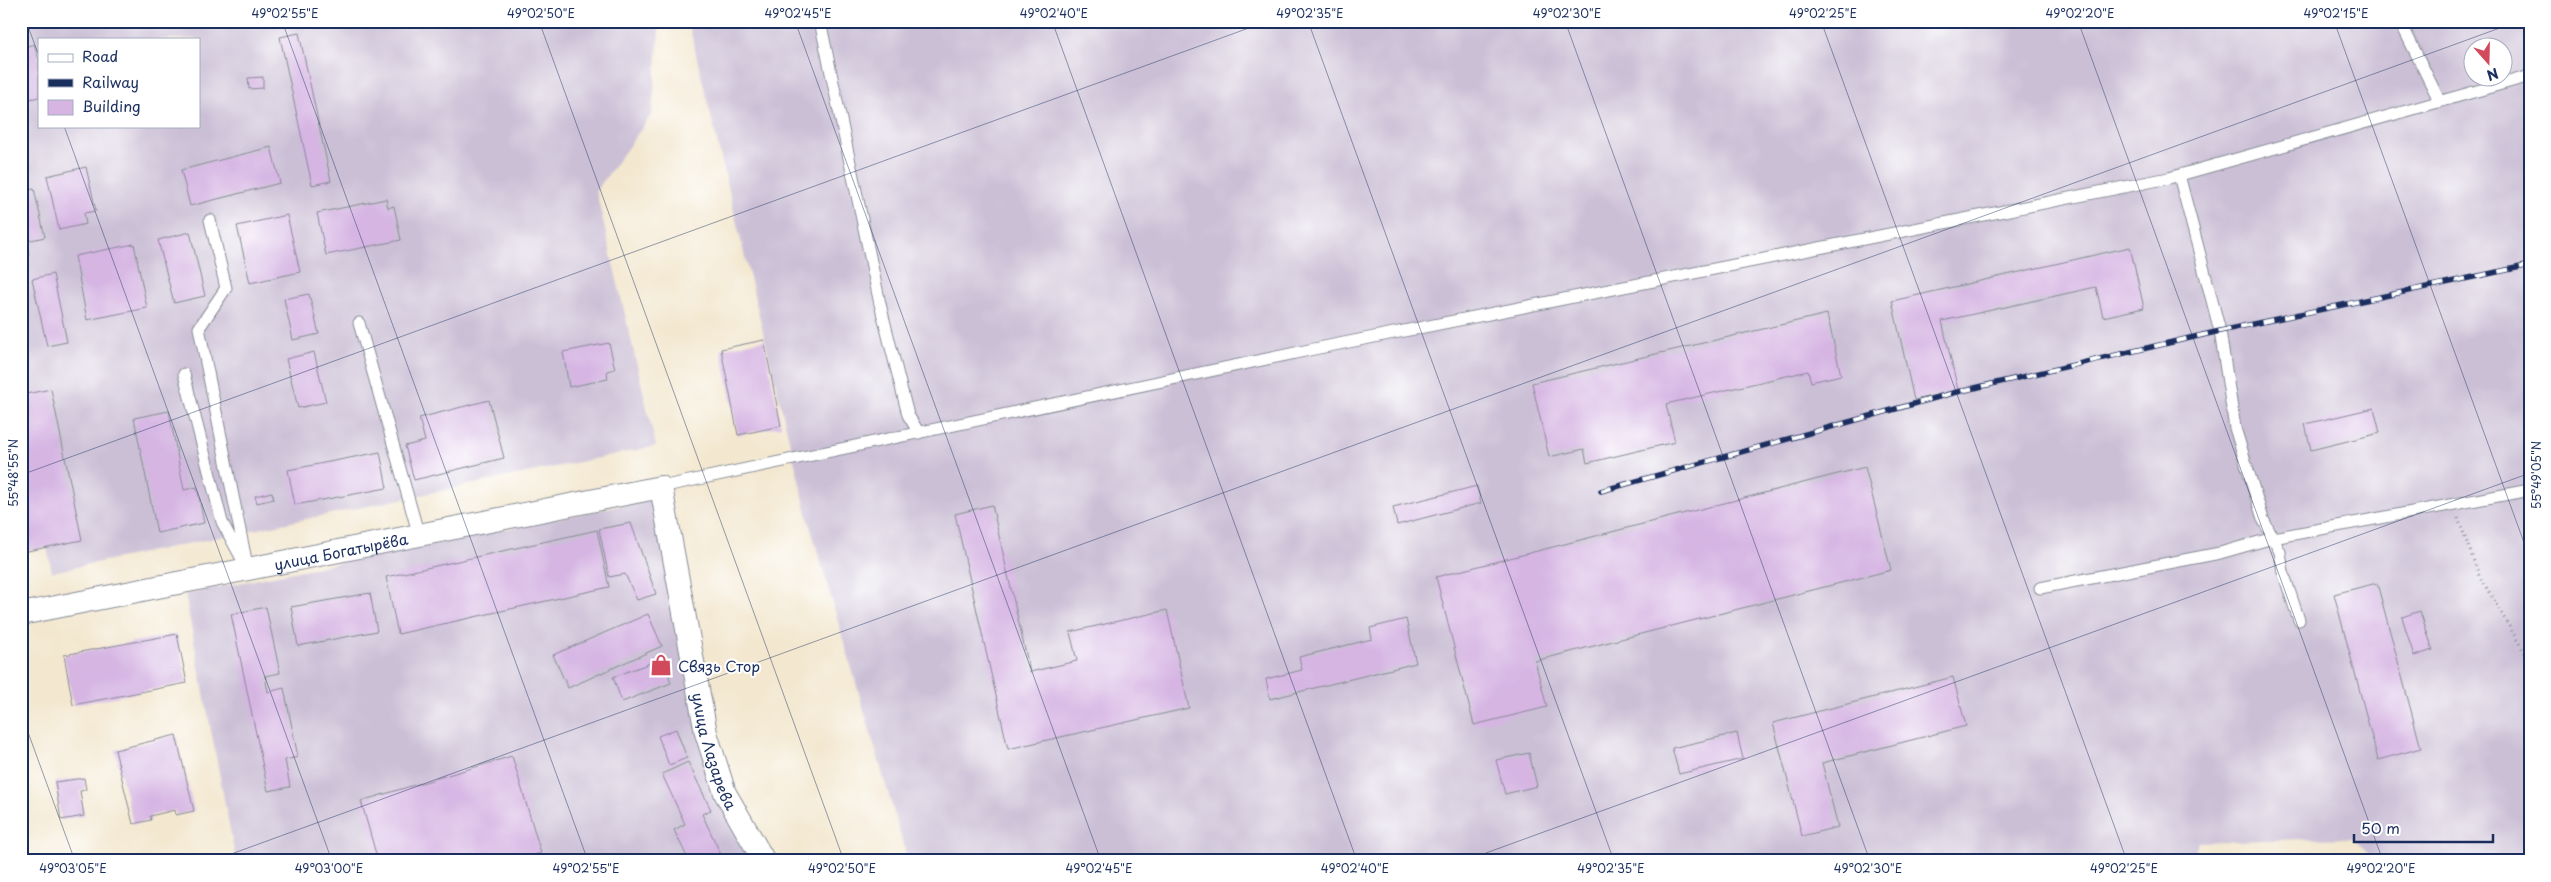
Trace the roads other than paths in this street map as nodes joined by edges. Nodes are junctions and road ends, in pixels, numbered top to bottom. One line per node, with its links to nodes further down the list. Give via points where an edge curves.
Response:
1 (820, 21): 9 (lane, via 880,304 908,415)
2 (2400, 21): 4 (lane)
3 (2530, 76): 4 (lane)
4 (2440, 102): 5 (lane)
5 (2178, 175): 9 (lane); 13 (lane, via 2220,332 2235,428 2263,519)
6 (210, 220): 14 (lane, via 226,288 199,328)
7 (359, 322): 12 (lane)
8 (184, 374): 14 (lane, via 222,522)
9 (919, 433): 10 (lane)
10 (661, 487): 12 (street, улица Богатырёва); 18 (street, улица Лазарева, via 706,733 725,792)
11 (2530, 490): 13 (lane)
12 (419, 536): 14 (street, улица Богатырёва)
13 (2273, 538): 15 (lane, via 2220,552); 17 (lane)
14 (248, 570): 16 (street, улица Богатырёва)
15 (2040, 588)
16 (21, 614)
17 (2299, 620)
18 (764, 861)

